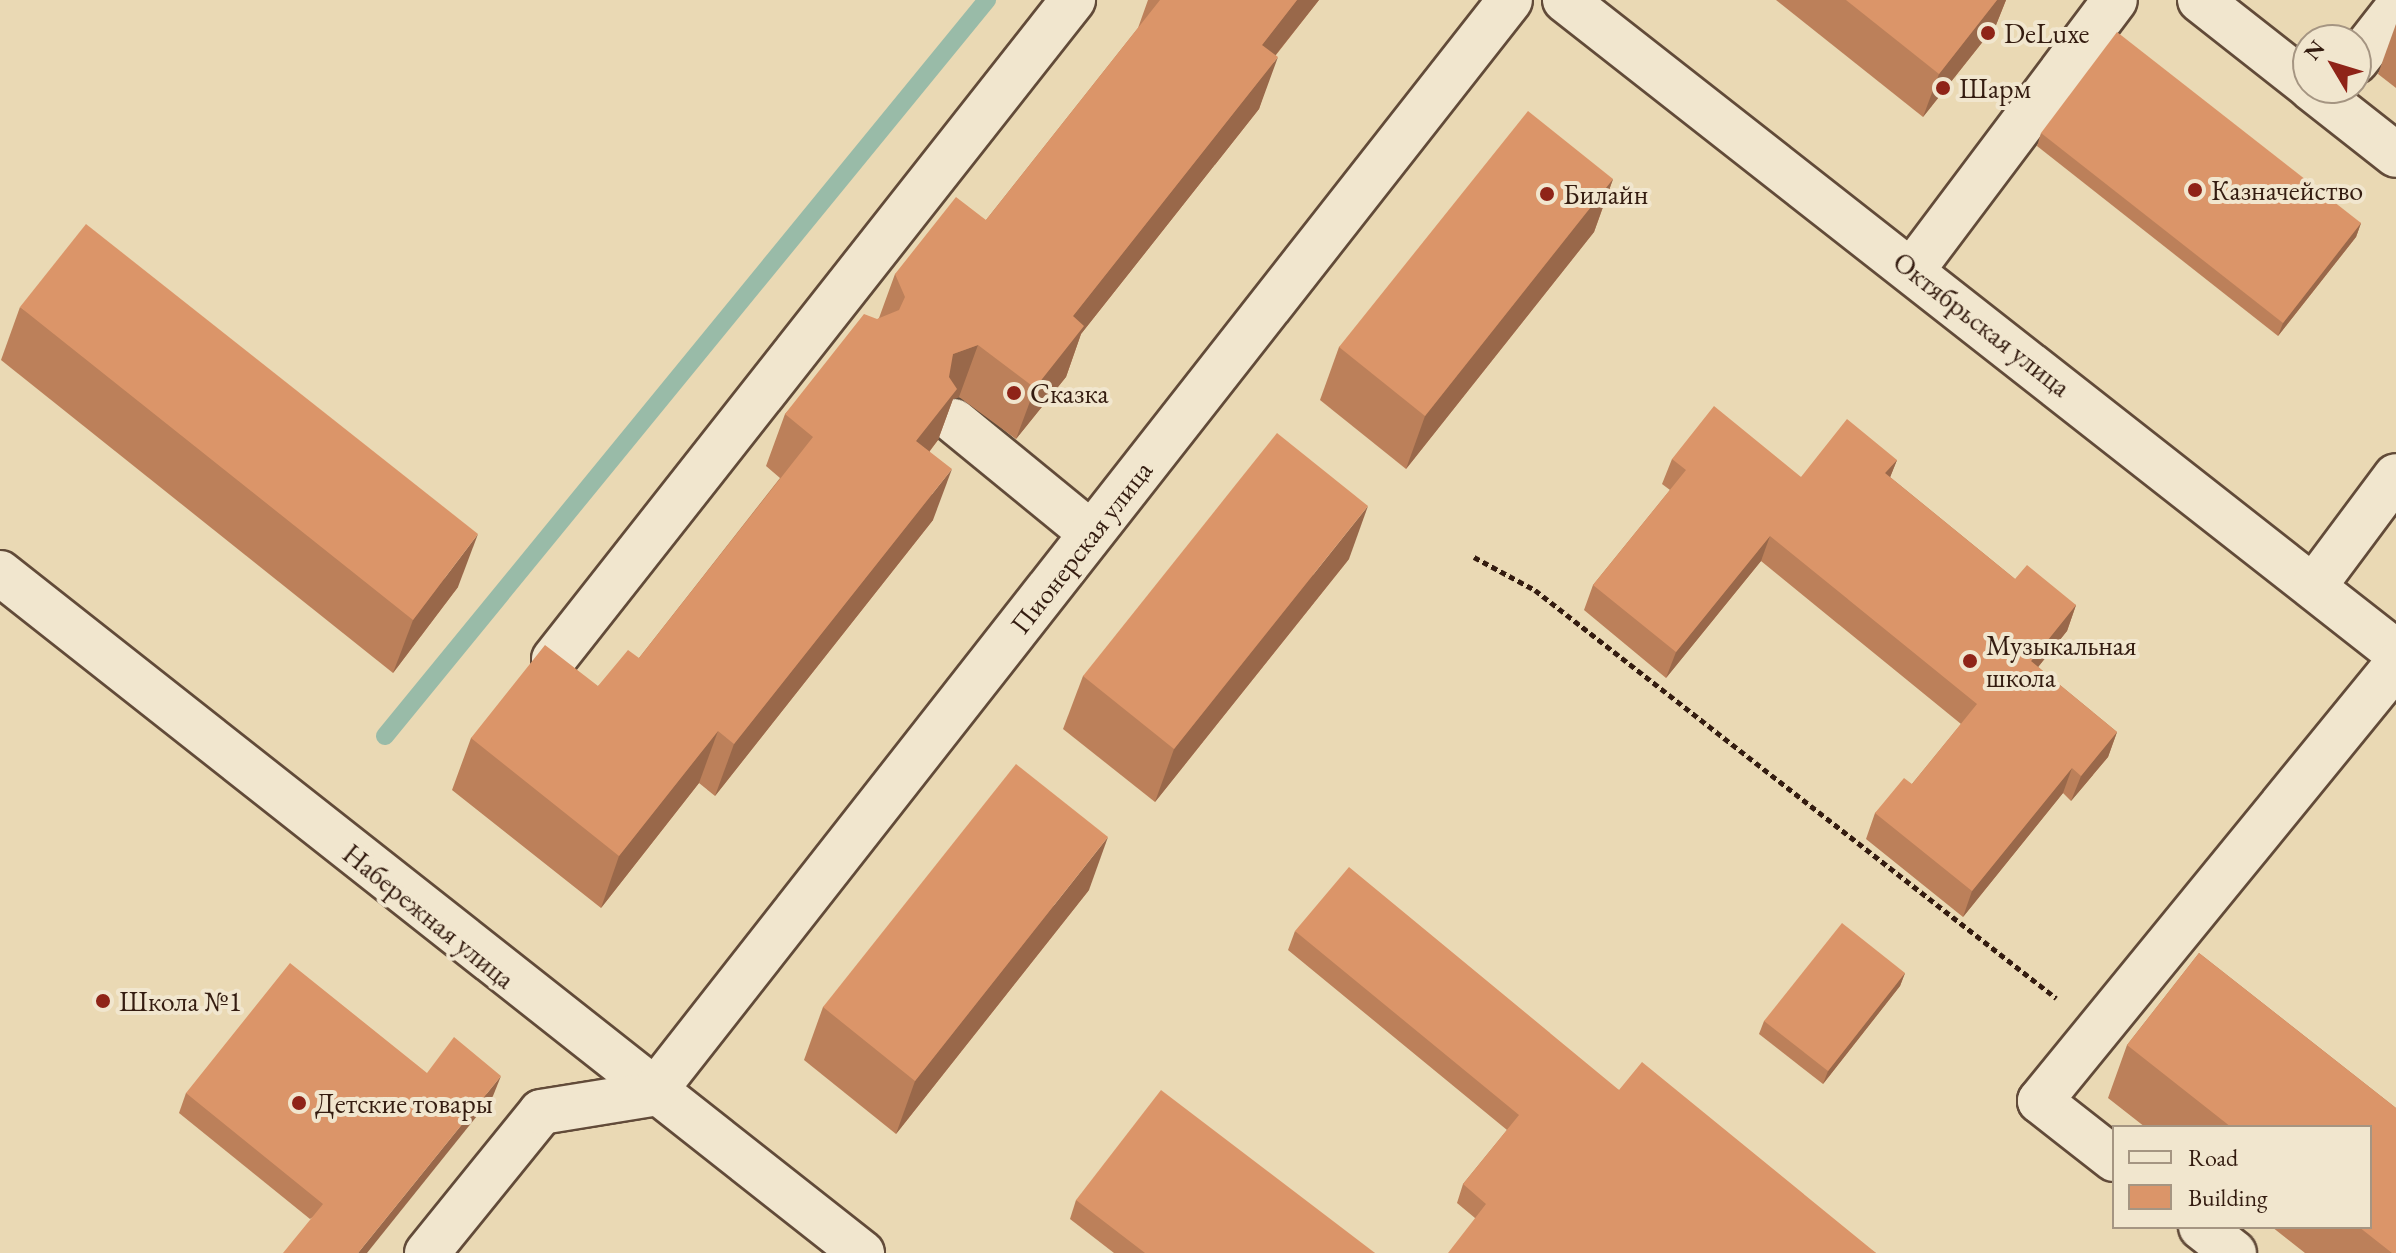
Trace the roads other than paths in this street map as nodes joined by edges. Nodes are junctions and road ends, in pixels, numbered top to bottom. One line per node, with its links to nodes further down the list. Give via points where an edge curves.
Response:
1 (1073, 0): 12 (street)
2 (1510, 0): 16 (street, Пионерская улица)
3 (1565, 0): 11 (street, Октябрьская улица)
4 (2115, 0): 11 (street)
5 (2200, 0): 8 (street)
6 (2396, 10): 7 (street)
7 (2372, 41)
8 (2292, 69)
9 (2336, 104): 10 (street)
10 (2396, 155)
11 (1913, 269): 18 (street, Октябрьская улица)
12 (822, 316): 13 (street); 20 (street)
13 (861, 346)
14 (954, 421): 16 (street)
15 (2396, 476): 18 (street)
16 (1091, 533): 22 (street, Пионерская улица)
17 (0, 573): 22 (street, Набережная улица)
18 (2314, 586): 19 (street, Октябрьская улица)
19 (2396, 652)
20 (554, 659)
21 (2396, 665): 23 (street, via 2040,1101)
22 (652, 1094): 25 (street, via 541,1112); 26 (street, Набережная улица)
23 (2112, 1157)
24 (2204, 1229): 27 (street)
25 (427, 1253)
26 (862, 1253)
27 (2234, 1253)

